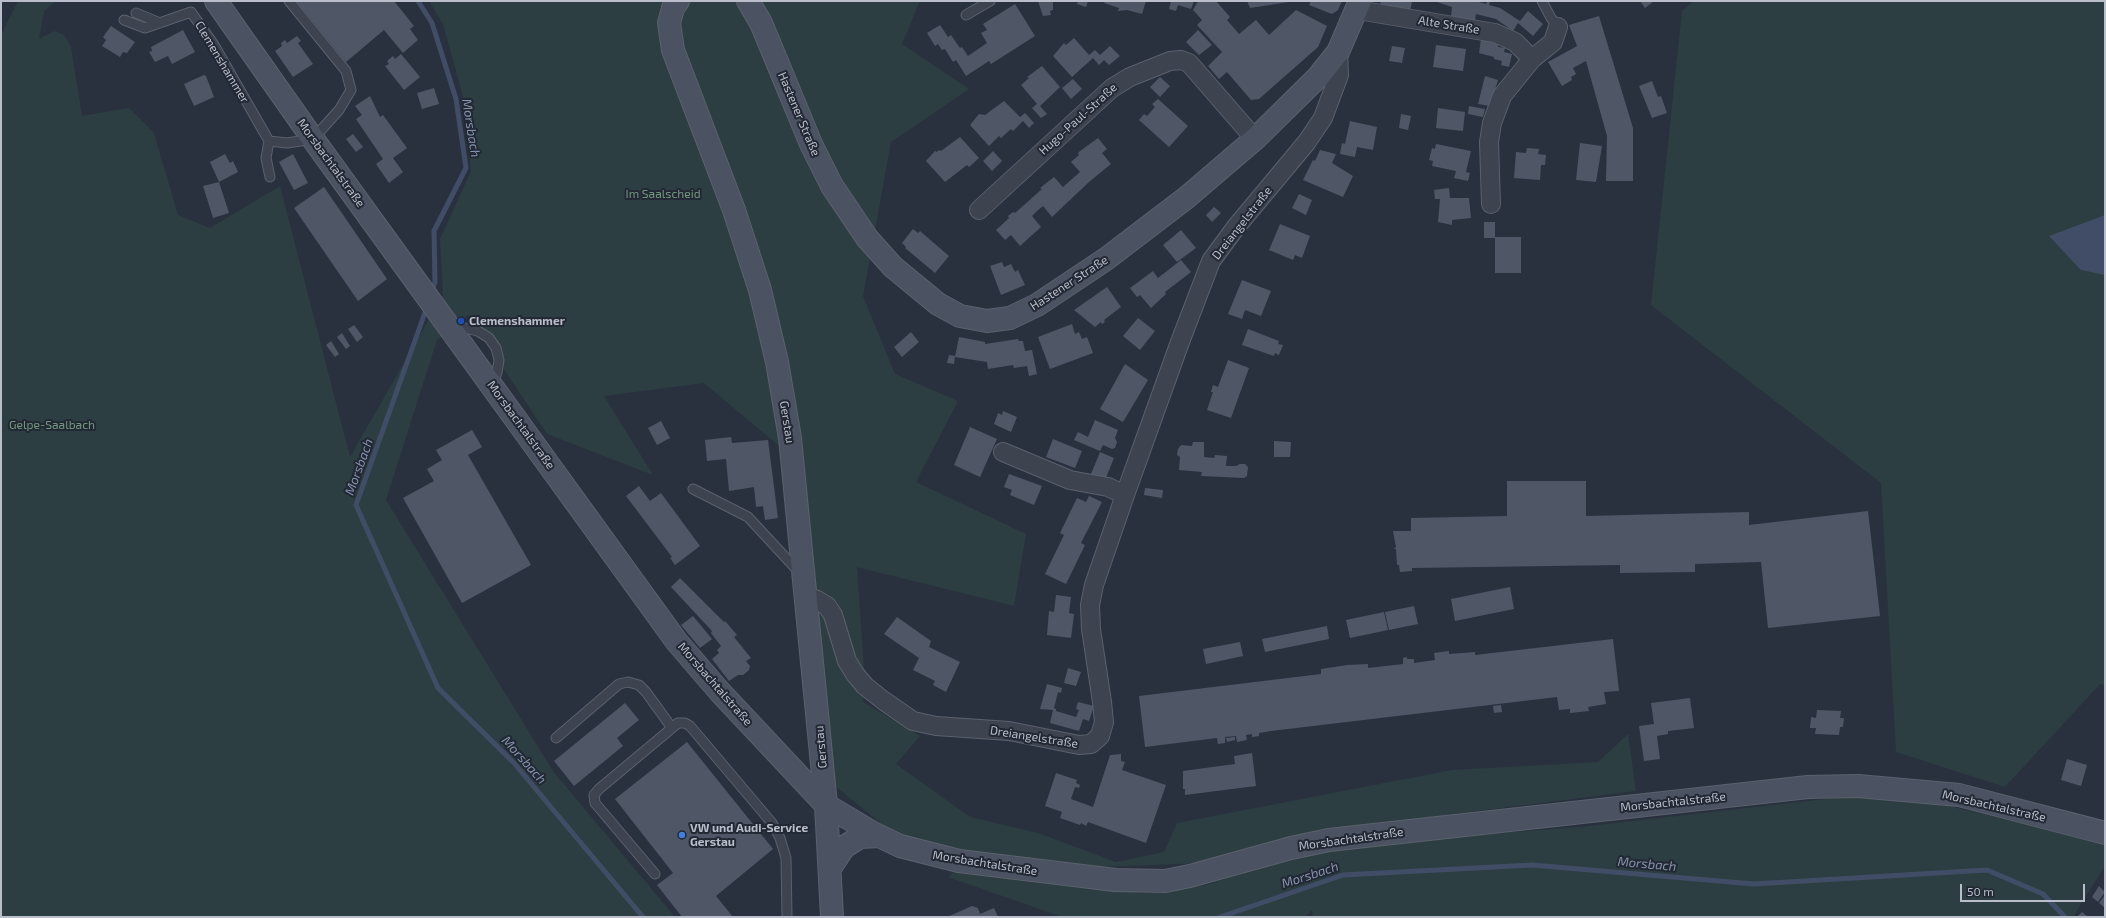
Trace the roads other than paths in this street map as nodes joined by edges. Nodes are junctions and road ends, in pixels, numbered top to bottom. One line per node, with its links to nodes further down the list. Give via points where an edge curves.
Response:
1 (216, 1): 15 (main road, Morsbachtalstraße)
2 (289, 1): 15 (lane, via 346,71 350,90 339,110)
3 (678, 1): 24 (main road, Gerstau, via 669,23 673,50 734,210 760,290 777,362 790,438)
4 (748, 1): 16 (main road, Hastener Straße, via 761,23 811,144 849,214 893,267 918,289 960,316 987,321 1010,318 1037,305 1136,237)
5 (990, 1): 9 (lane)
6 (1542, 1): 12 (lane)
7 (1359, 5): 13 (main road, Hastener Straße); 14 (street, Alte Straße, via 1495,33 1515,42)
8 (136, 13): 11 (lane)
9 (966, 15)
10 (124, 20): 11 (lane, Clemenshammer, via 145,28)
11 (160, 23): 17 (lane, Clemenshammer, via 191,12 214,45)
12 (1558, 27): 14 (street, via 1553,42)
13 (1338, 52): 16 (main road, Hastener Straße, via 1318,77); 23 (street, Dreiangelstraße, via 1339,75 1323,118 1306,143 1211,261)
14 (1532, 58): 19 (street, via 1502,96 1492,123 1489,142)
15 (313, 139): 17 (lane, via 287,143); 27 (main road, Morsbachtalstraße, via 677,642)
16 (1255, 139): 20 (street, Hugo-Paul-Straße, via 1189,63 1182,60 1170,61 1130,77 1112,88)
17 (269, 141): 18 (lane, via 266,158)
18 (270, 177)
19 (1491, 204)
20 (979, 210)
21 (1003, 452): 23 (street, via 1070,480 1108,488)
22 (693, 489): 24 (lane, via 748,517)
23 (1125, 495): 24 (street, Dreiangelstraße, via 1094,585 1090,606 1090,629 1104,722 1100,736 1091,744 1079,745 1009,732 936,726 912,720 870,690 855,674 847,661 833,614)
24 (805, 587): 27 (main road, Gerstau)
25 (672, 728): 26 (lane, via 640,685 628,682 619,684); 31 (lane, via 594,795 595,803); 32 (lane, via 678,722 690,726 772,823 786,858)
26 (556, 738)
27 (826, 805): 29 (main road, Morsbachtalstraße); 30 (main road, Gerstau)
28 (2105, 833): 29 (main road, Morsbachtalstraße, via 1959,795 1858,786 1808,787 1329,840 1165,881 1115,880 959,861 915,850)
29 (879, 836): 30 (main road, via 860,837 844,847)
30 (830, 868): 33 (main road, Gerstau)
31 (655, 874)
32 (787, 917)
33 (832, 917)

